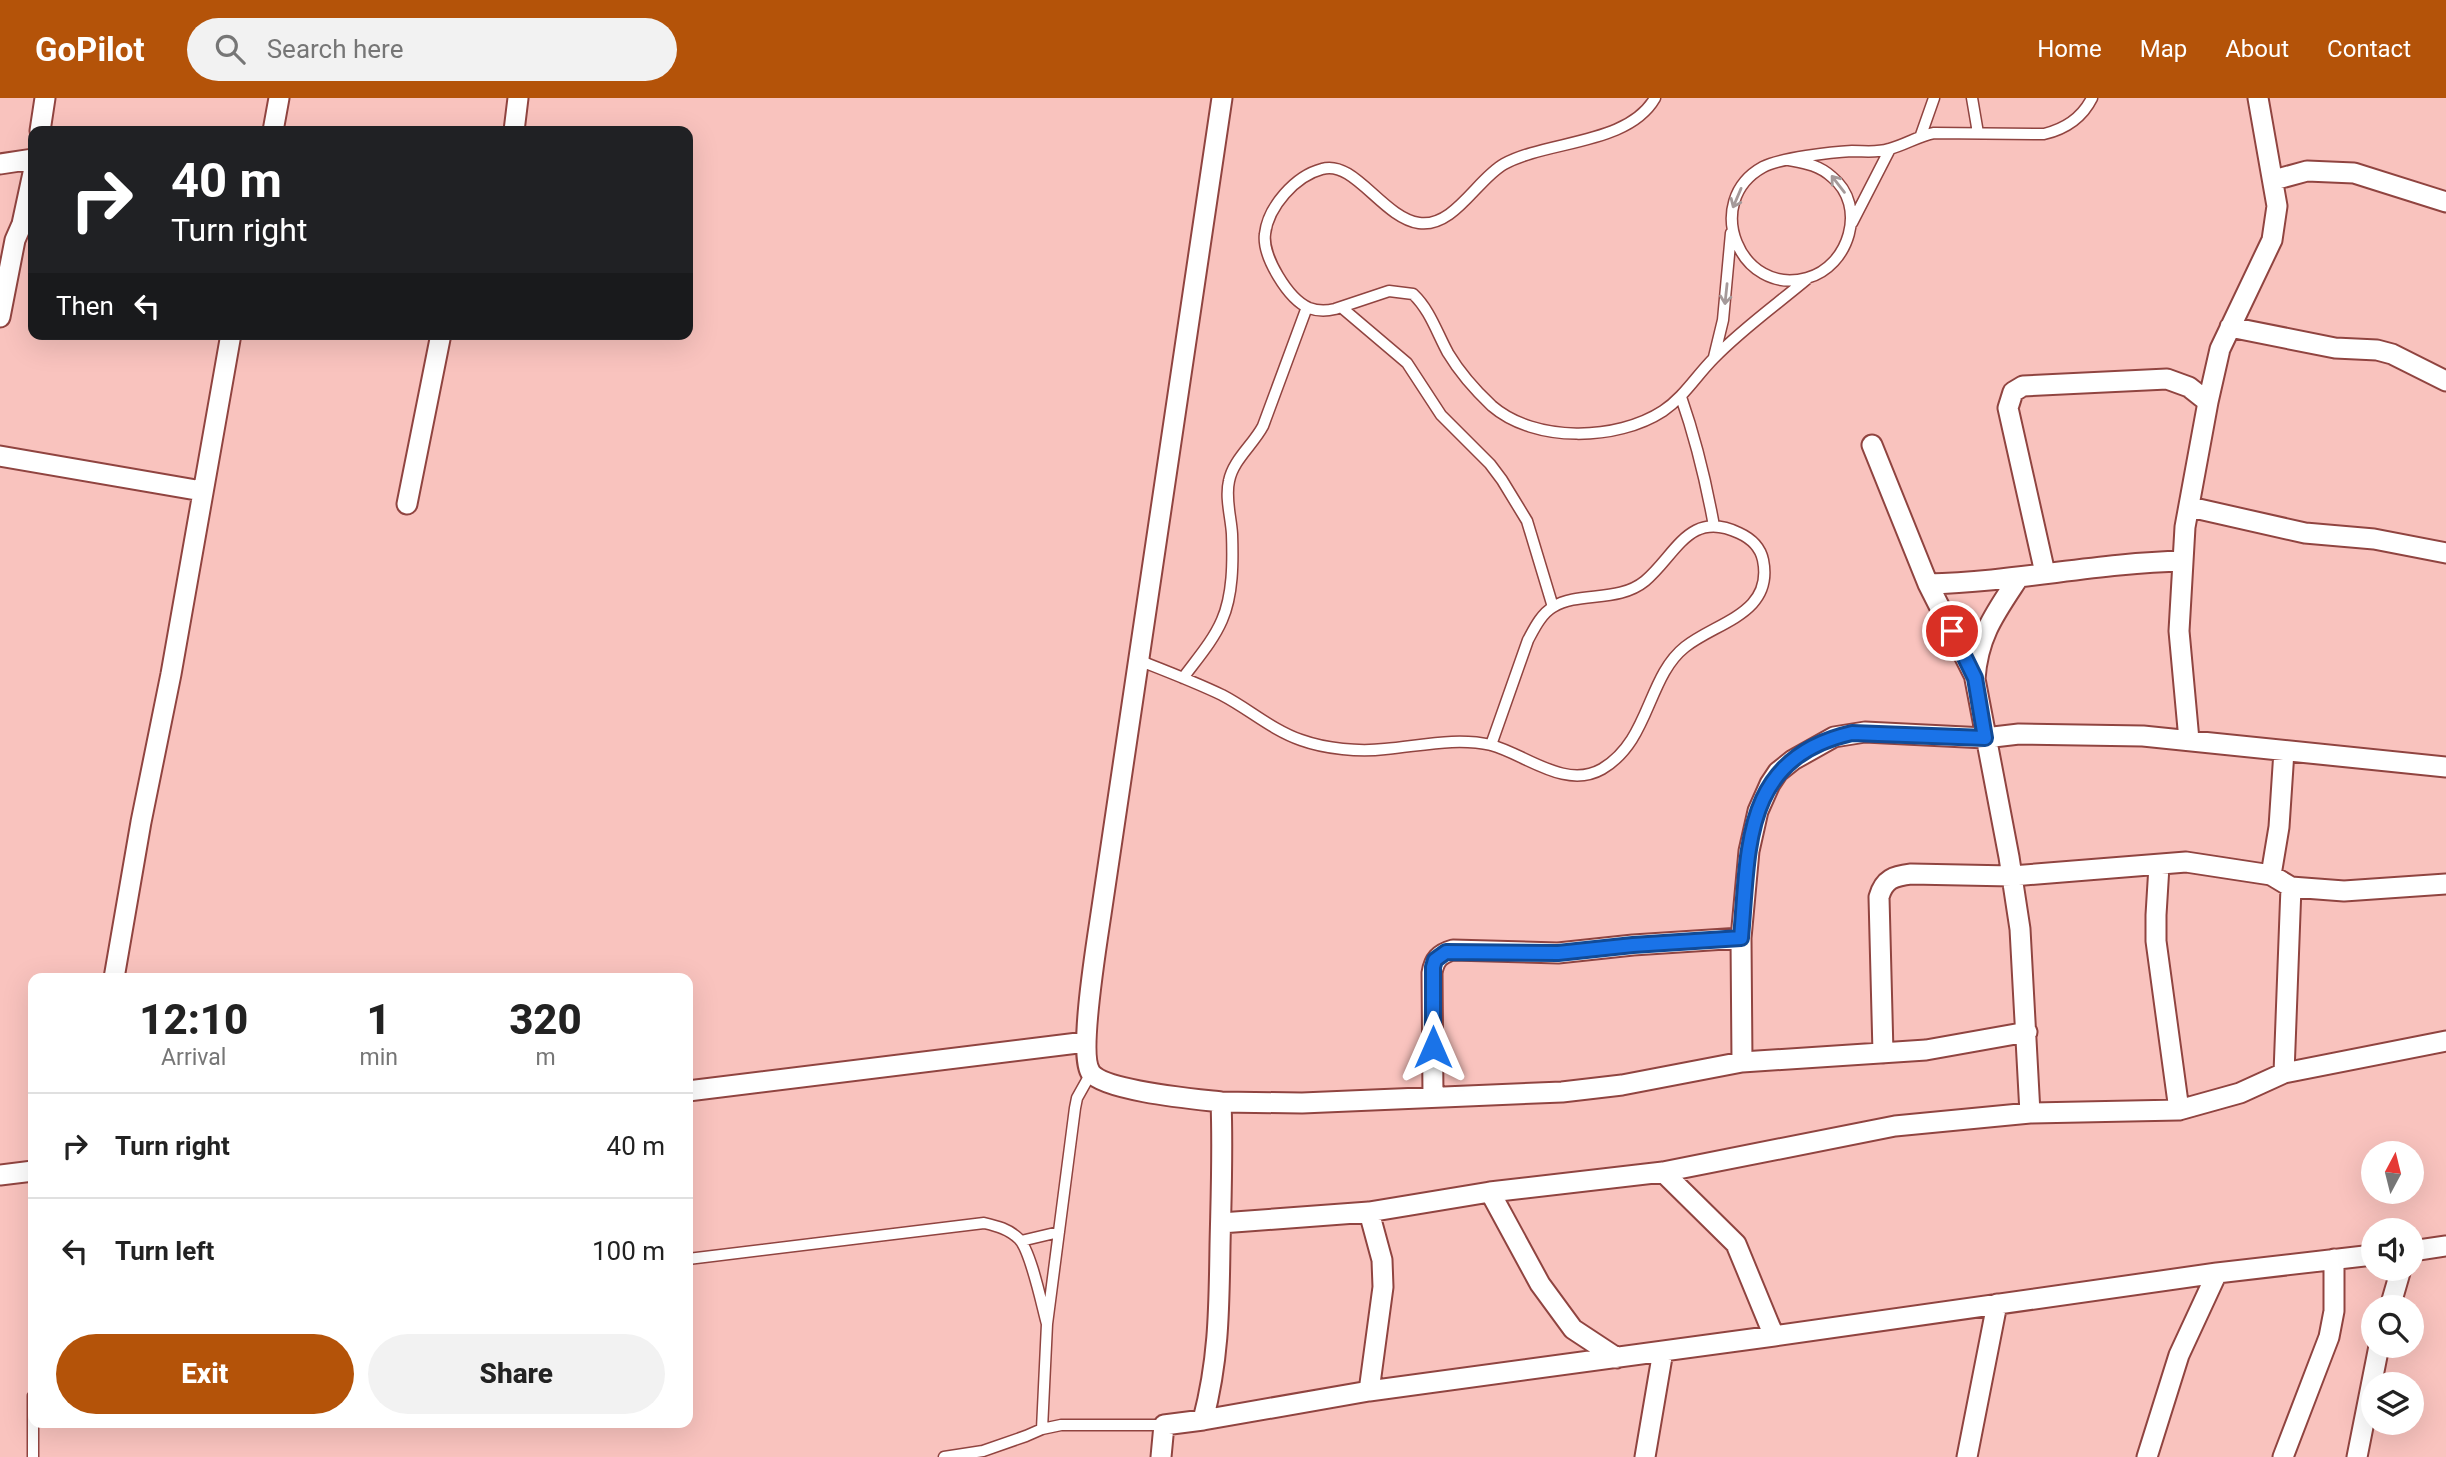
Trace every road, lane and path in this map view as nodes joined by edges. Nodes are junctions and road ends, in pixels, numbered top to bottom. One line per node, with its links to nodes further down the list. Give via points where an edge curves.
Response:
1 (45, 98): 10 (street)
2 (279, 98): 11 (street)
3 (518, 98): 12 (street)
4 (1222, 98): 47 (street)
5 (1655, 98): 25 (lane, via 1643,114 1615,131 1537,150 1500,166 1455,210 1432,223 1410,221 1390,211 1341,169 1310,173 1279,202 1264,234 1274,269)
6 (1934, 98): 14 (lane)
7 (1972, 98): 13 (lane)
8 (2092, 98): 13 (lane, via 2080,115 2057,131)
9 (2258, 98): 19 (street)
10 (41, 126)
11 (274, 126)
12 (515, 126)
13 (1978, 133): 14 (lane)
14 (1921, 135): 15 (lane)
15 (1890, 149): 17 (lane); 22 (lane)
16 (28, 160): 18 (street)
17 (1788, 160): 22 (lane, one-way to 17, via 1848,199 1835,178 1813,164); 23 (lane, one-way to 23, via 1764,166 1744,182 1733,204)
18 (0, 164)
19 (2274, 180): 20 (street, via 2307,171 2354,173); 28 (street, via 2277,205 2272,240)
20 (2446, 202)
21 (27, 224): 27 (street, via 15,240)
22 (1852, 224): 24 (lane, via 1846,248 1829,267)
23 (1731, 229): 24 (lane, via 1740,253 1758,271 1782,280); 31 (lane, one-way to 31, via 1723,320)
24 (1807, 279): 31 (lane)
25 (1307, 307): 26 (lane, via 1326,311); 48 (lane, via 1263,426 1229,478 1233,572 1223,618)
26 (1340, 307): 33 (lane, via 1389,291 1413,294 1474,389 1514,420 1540,429 1591,434 1617,429 1659,414); 46 (lane, via 1407,363 1441,415 1502,480 1527,521)
27 (0, 317)
28 (2230, 327): 32 (street, via 2335,348 2377,350); 34 (street)
29 (230, 340): 37 (street)
30 (439, 340): 38 (street)
31 (1714, 358): 33 (lane)
32 (2446, 381)
33 (1681, 397): 40 (lane, via 1703,468)
34 (2208, 402): 39 (street); 43 (street, via 2189,387 2167,379 2023,386 2013,392 2008,408)
35 (1872, 445): 45 (street)
36 (0, 456): 37 (street)
37 (202, 491): 61 (street)
38 (407, 504)
39 (2190, 507): 41 (street, via 2305,533); 42 (street)
40 (1714, 526): 46 (lane, via 1692,531 1633,589); 52 (lane, via 1755,544 1763,561 1759,591 1741,615 1681,650 1632,741 1619,756 1598,771 1566,774)
41 (2446, 553)
42 (2183, 561): 43 (street); 51 (street, via 2179,631)
43 (2045, 573): 44 (street)
44 (2019, 577): 45 (street); 49 (street, via 1983,636)
45 (1928, 584): 49 (street)
46 (1553, 607): 52 (lane, via 1528,640)
47 (1138, 660): 48 (lane); 64 (street)
48 (1183, 678): 52 (lane, via 1302,740 1366,751 1464,741)
49 (1975, 678): 50 (street)
50 (1985, 738): 51 (street, via 2068,734); 57 (street); 60 (street, via 1852,733 1834,737 1778,772 1758,811 1749,850)
51 (2189, 740): 53 (street)
52 (1490, 745)
53 (2284, 751): 54 (street); 56 (street)
54 (2446, 767)
55 (2159, 866): 56 (street, via 2186,862); 57 (street); 72 (street, via 2157,941)
56 (2271, 875): 59 (street)
57 (2012, 876): 62 (street); 65 (street, via 1911,874 1886,881 1879,897)
58 (2446, 884): 59 (street, via 2344,891)
59 (2291, 887): 68 (street)
60 (1741, 938): 66 (street); 70 (street, via 1558,953 1446,952 1435,960 1432,973)
61 (115, 973)
62 (2027, 1032): 65 (street); 73 (street)
63 (2446, 1041): 68 (street)
64 (1086, 1042): 67 (street); 69 (street)
65 (1883, 1053): 66 (street)
66 (1742, 1062): 70 (street, via 1562,1092)
67 (1091, 1073): 71 (street, via 1112,1086); 80 (lane, via 1077,1098)
68 (2284, 1073): 72 (street, via 2240,1093)
69 (693, 1090)
70 (1433, 1096): 71 (street)
71 (1221, 1102): 79 (street)
72 (2179, 1110): 73 (street)
73 (2030, 1113): 75 (street, via 1895,1126)
74 (28, 1172): 76 (street)
75 (1663, 1172): 77 (street); 90 (street, via 1736,1244)
76 (0, 1175)
77 (1490, 1192): 78 (street); 92 (street, via 1541,1284 1573,1329)
78 (1369, 1212): 79 (street); 94 (street, via 1382,1260 1383,1287)
79 (1221, 1223): 95 (street, via 1218,1343)
80 (1059, 1232): 81 (lane); 89 (lane)
81 (1021, 1241): 85 (lane, via 1006,1229 984,1223); 89 (lane)
82 (2446, 1247): 83 (street)
83 (2424, 1250)
84 (2361, 1256): 86 (street)
85 (693, 1258)
86 (2334, 1259): 87 (street); 105 (street, via 2329,1337)
87 (2217, 1273): 88 (street); 104 (street, via 2179,1355)
88 (1997, 1304): 90 (street); 103 (street)
89 (1047, 1324): 98 (lane)
90 (1774, 1336): 91 (street)
91 (1664, 1352): 92 (street); 102 (street)
92 (1618, 1358): 94 (street)
93 (2377, 1358): 106 (street)
94 (1368, 1391): 95 (street)
95 (1203, 1420): 96 (street)
96 (1164, 1425): 98 (lane, via 1068,1424); 101 (street)
97 (33, 1428): 99 (lane)
98 (1041, 1429): 100 (lane, via 984,1451)
99 (33, 1457)
100 (944, 1457)
101 (1161, 1457)
102 (1645, 1457)
103 (1967, 1457)
104 (2147, 1457)
105 (2283, 1457)
106 (2357, 1457)

